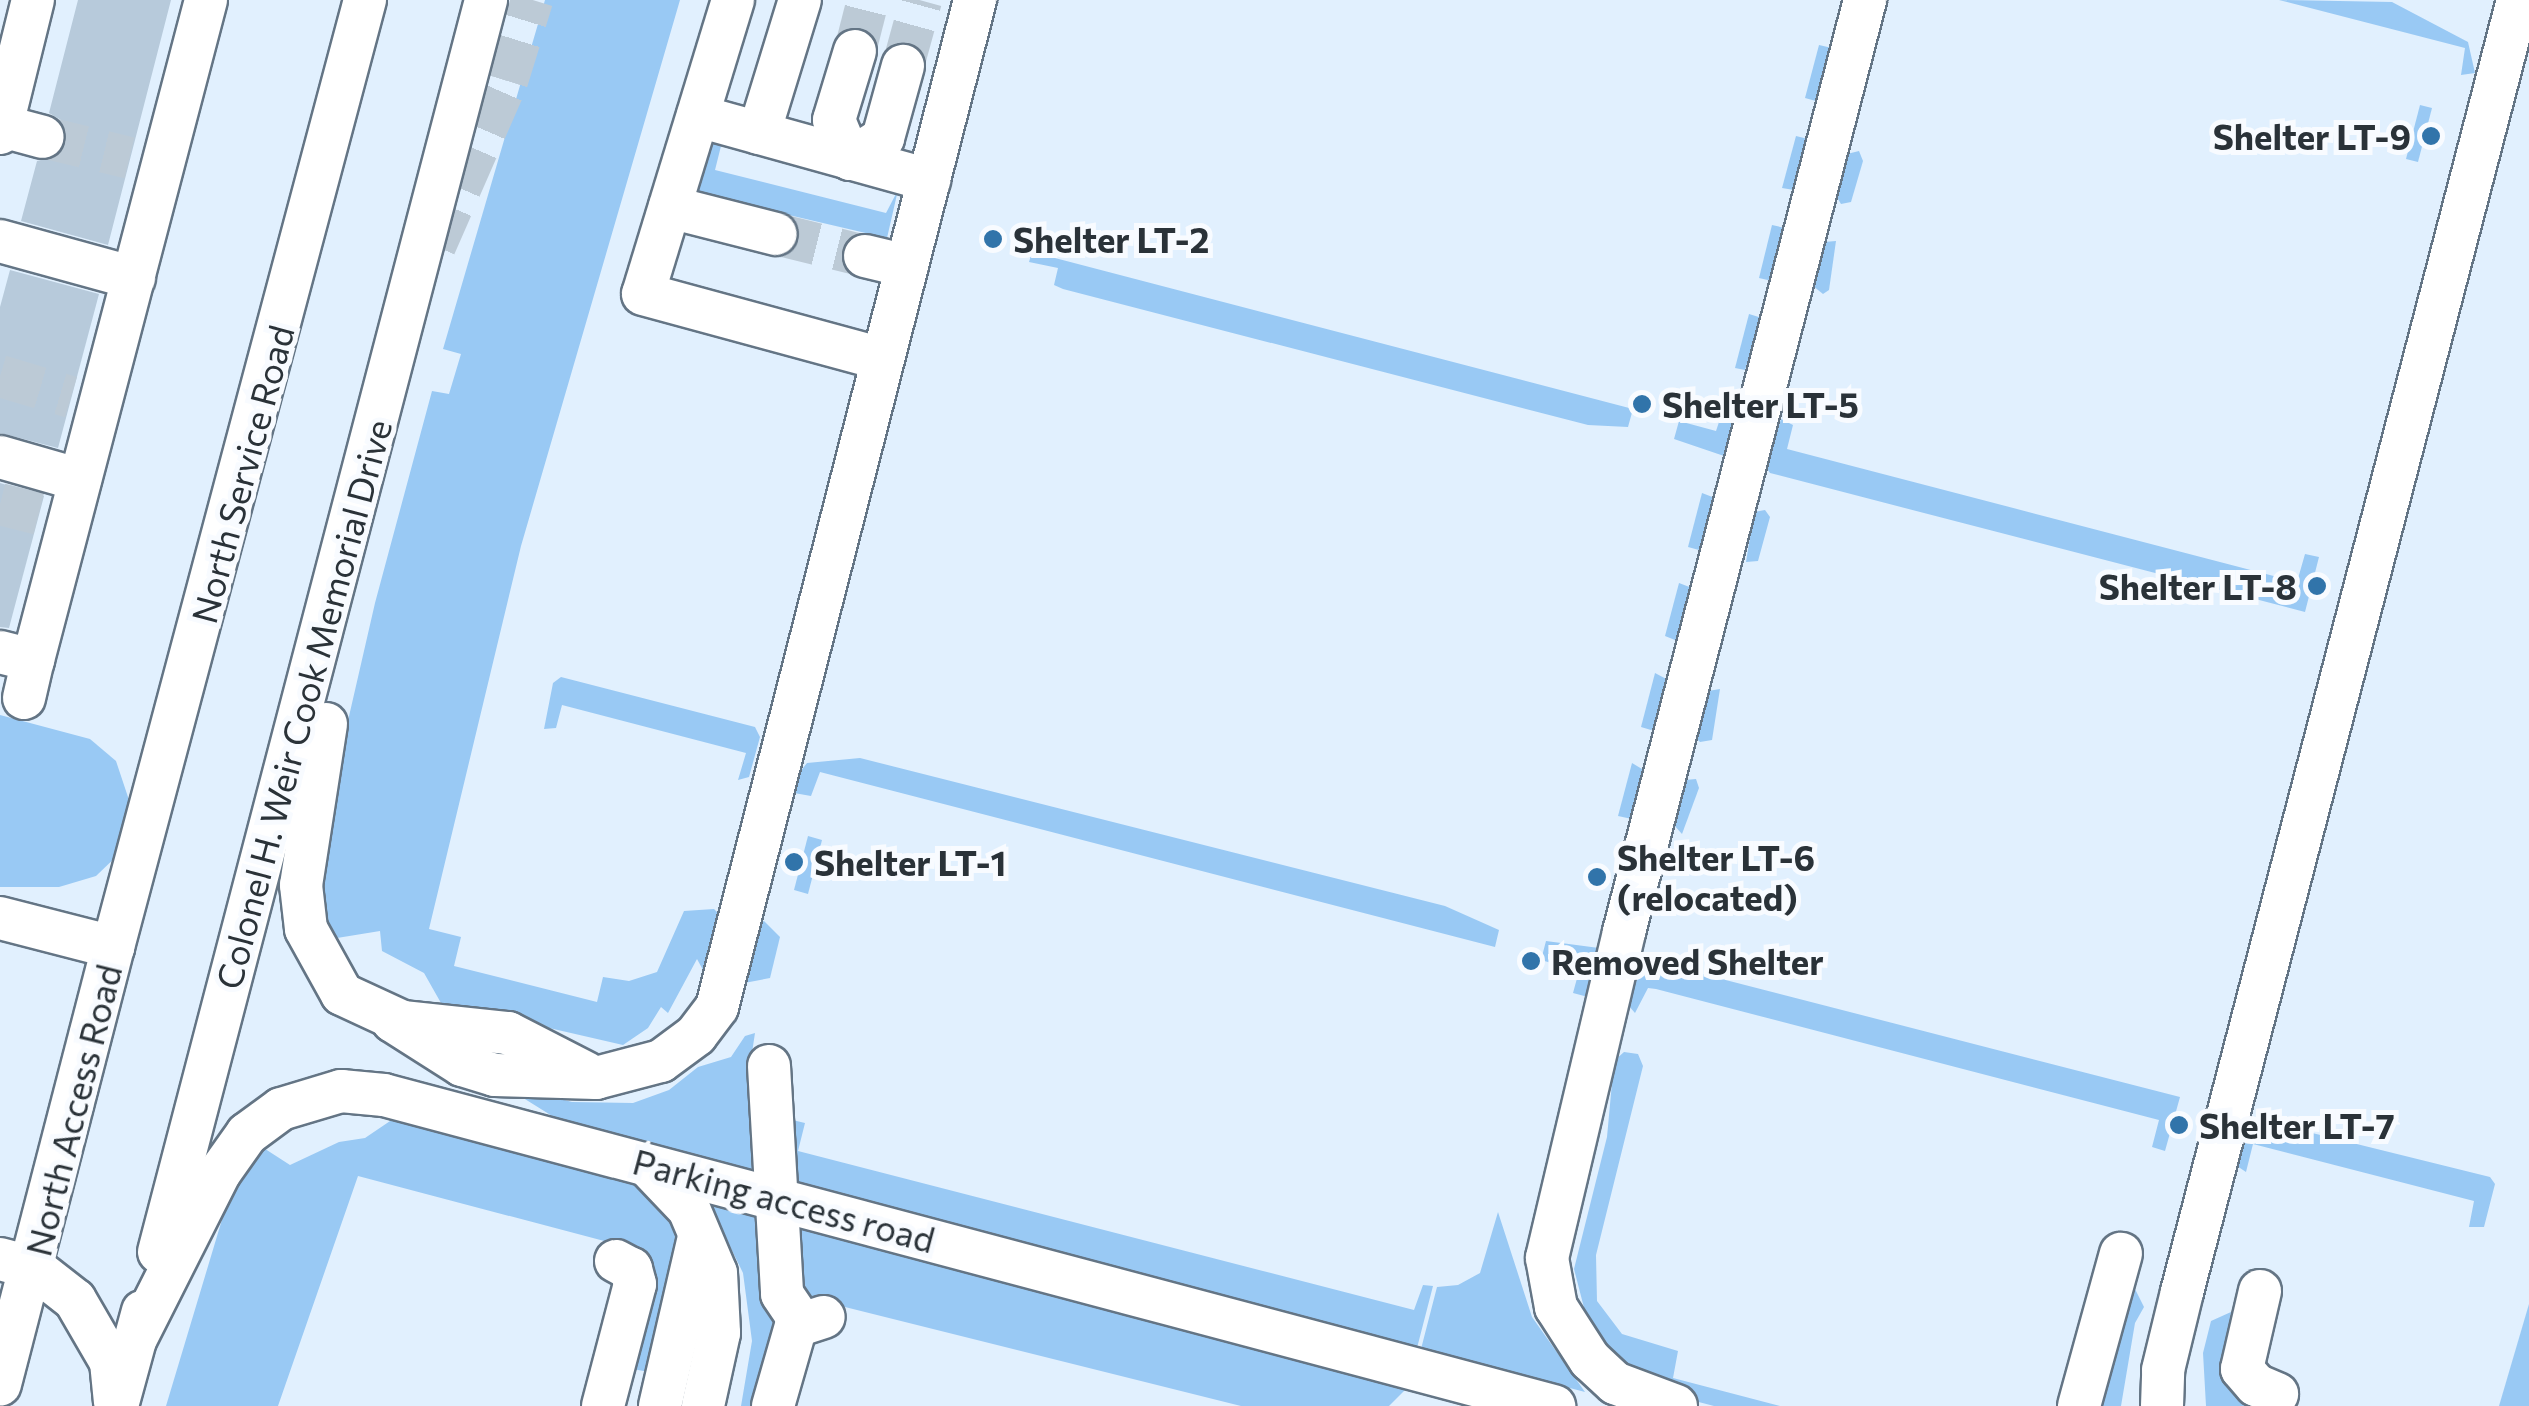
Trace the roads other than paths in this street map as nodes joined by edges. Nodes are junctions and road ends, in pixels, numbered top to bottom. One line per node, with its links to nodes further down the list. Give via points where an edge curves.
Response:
1 (33, 0): 12 (street)
2 (206, 0): 22 (street, via 146,163)
3 (365, 0): 29 (street, North Service Road)
4 (486, 0): 24 (street, Colonel H. Weir Cook Memorial Drive)
5 (733, 0): 11 (street)
6 (800, 0): 13 (street)
7 (975, 0): 16 (street)
8 (1865, 0): 51 (street, via 1586,1106 1587,1162 1556,1307 1580,1348 1614,1383)
9 (2518, 0): 53 (street, via 2163,1370)
10 (879, 59): 15 (street, via 834,120)
11 (698, 116): 13 (street); 17 (street)
12 (1, 130): 14 (street)
13 (759, 133): 15 (street)
14 (43, 137)
15 (850, 158): 16 (street)
16 (928, 180): 21 (street)
17 (670, 207): 18 (street); 23 (street, via 643,294)
18 (776, 234)
19 (0, 242): 22 (street)
20 (866, 256): 21 (street)
21 (906, 266): 23 (street)
22 (134, 278): 26 (street, via 86,401)
23 (882, 359): 24 (street, via 709,1020 660,1061 596,1078 495,1075 462,1065 363,1009 332,982 312,945 301,899)
24 (374, 432): 38 (street, Colonel H. Weir Cook Memorial Drive)
25 (0, 457): 26 (street)
26 (80, 480): 27 (street, via 54,518)
27 (19, 670)
28 (0, 918): 29 (street, North Access Road)
29 (114, 947): 36 (street, North Access Road)
30 (769, 1066): 32 (street)
31 (647, 1164): 32 (street, Parking access road); 33 (street, via 678,1191); 38 (street, Parking access road, via 384,1095 341,1091 302,1099 263,1120 233,1152)
32 (774, 1197): 47 (street, via 782,1294 813,1320); 50 (street, Parking access road)
33 (699, 1232): 43 (street); 44 (street, via 704,1301); 45 (street, via 716,1273 719,1307); 46 (street, via 724,1275 733,1308 735,1365)
34 (2121, 1254): 52 (street)
35 (616, 1261): 42 (street, via 631,1269 635,1284)
36 (17, 1263): 39 (street, North Access Road); 41 (street, via 75,1300 97,1330 111,1362)
37 (2260, 1291): 40 (street, via 2242,1370 2256,1386)
38 (135, 1340): 41 (street, Colonel H. Weir Cook Memorial Drive)
39 (0, 1385)
40 (2277, 1394)
41 (116, 1406)
42 (603, 1406)
43 (660, 1406)
44 (680, 1406)
45 (703, 1406)
46 (725, 1406)
47 (773, 1406)
48 (1416, 1406): 49 (street, via 1455,1393)
49 (1541, 1406)
50 (1554, 1406)
51 (1676, 1406)
52 (2079, 1406)
53 (2162, 1406)

